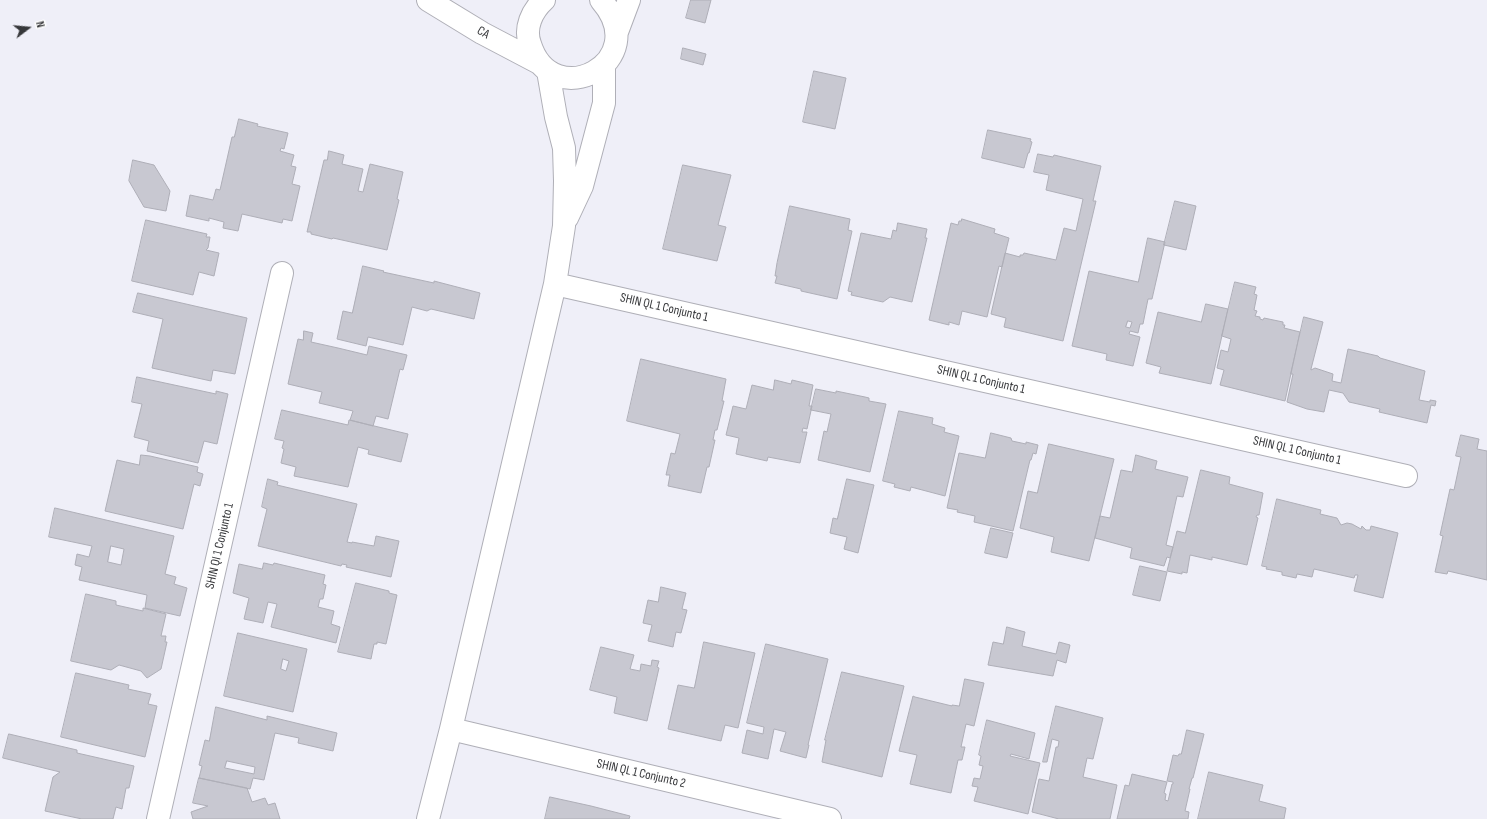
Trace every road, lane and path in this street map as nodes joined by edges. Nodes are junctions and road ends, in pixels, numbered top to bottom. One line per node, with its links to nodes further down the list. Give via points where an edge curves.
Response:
1 (428, 0): 7 (street, CA)
2 (544, 0): 7 (street, via 537,7 528,29 532,53)
3 (602, 0): 5 (street, via 615,20)
4 (629, 0): 5 (street)
5 (617, 32): 6 (street, via 616,44)
6 (604, 65): 7 (street, CA, via 584,77 571,78 559,76); 8 (street, via 604,102 582,186)
7 (544, 67): 8 (street, via 564,148)
8 (564, 226): 10 (street)
9 (282, 273): 13 (street, SHIN QI 1 Conjunto 1)
10 (555, 284): 11 (street, SHIN QL 1 Conjunto 1); 12 (street)
11 (1406, 476)
12 (451, 729): 14 (street); 15 (street, SHIN QL 1 Conjunto 2)
13 (158, 819)
14 (428, 819)
15 (830, 819)

